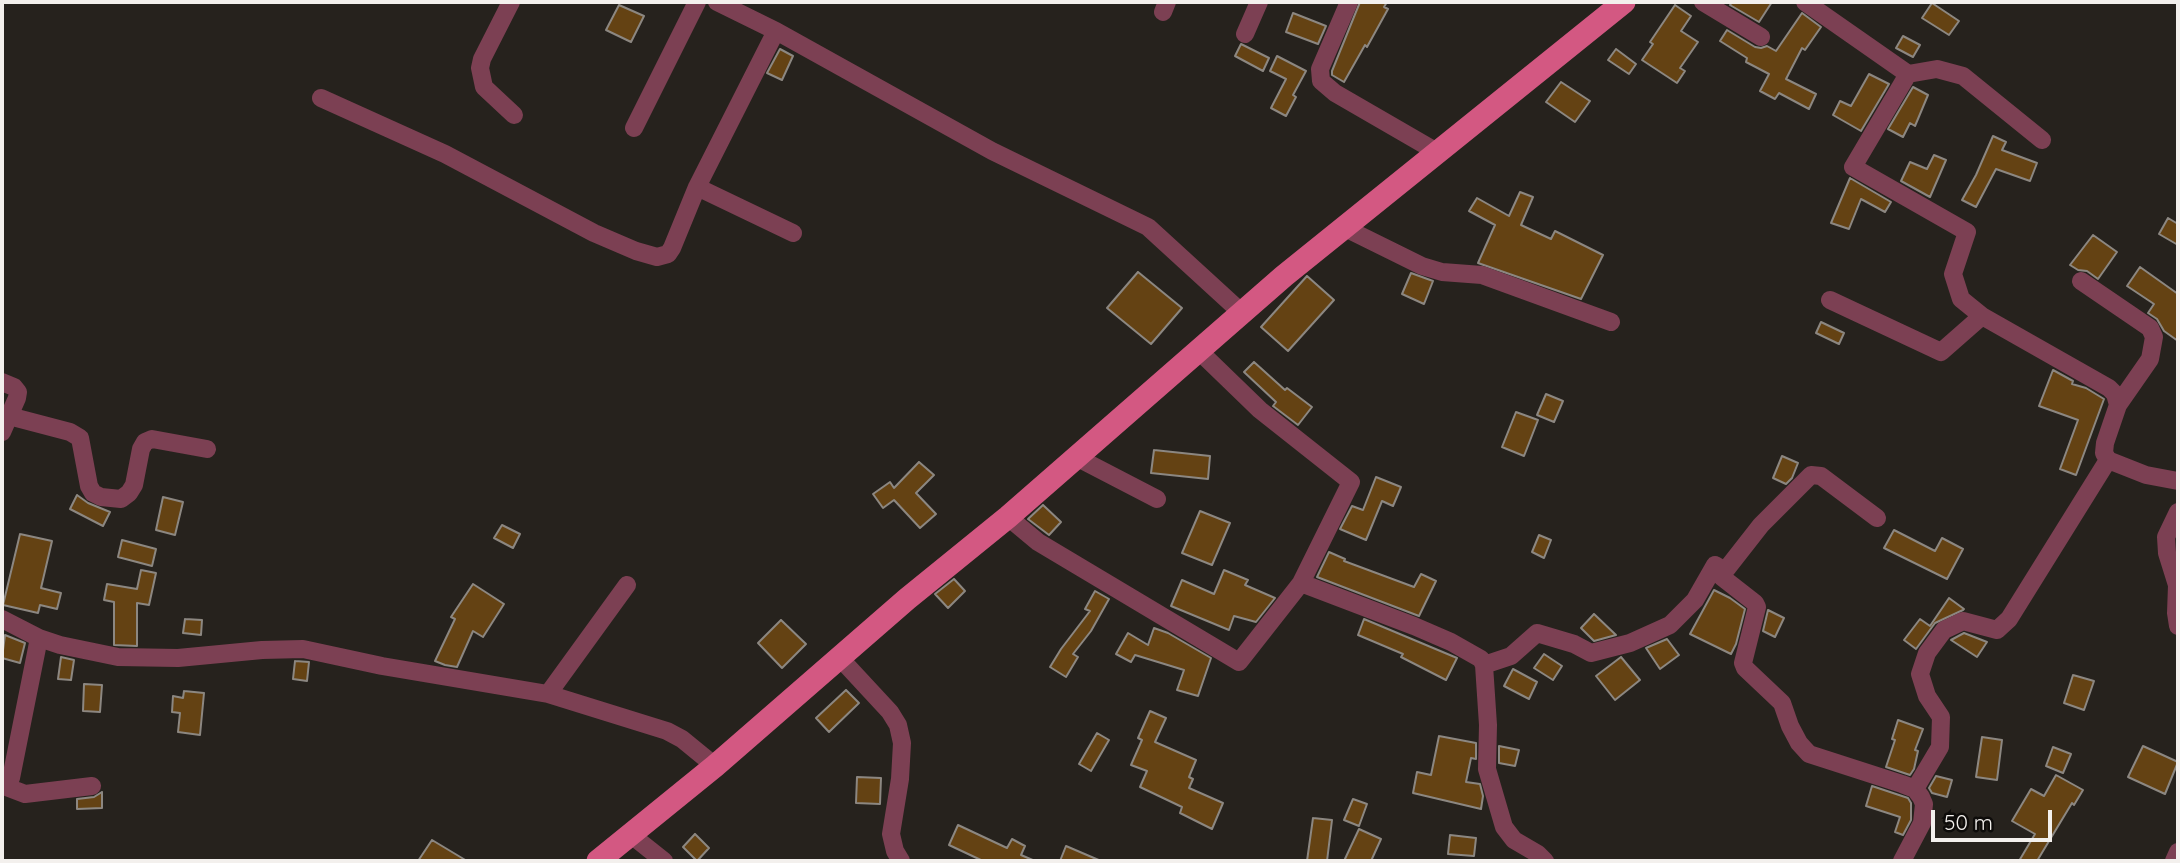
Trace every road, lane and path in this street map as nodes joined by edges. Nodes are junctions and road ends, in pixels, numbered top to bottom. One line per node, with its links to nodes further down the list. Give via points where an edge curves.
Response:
1 (511, 2): 14 (street, via 480,68 484,87)
2 (697, 2): 15 (street)
3 (717, 2): 9 (street)
4 (1259, 2): 10 (street)
5 (1349, 2): 17 (street, via 1320,69 1321,81)
6 (1624, 2): 17 (main road)
7 (1703, 2): 11 (street)
8 (1805, 2): 12 (street)
9 (776, 31): 18 (street); 23 (street, via 992,151 1148,228)
10 (1245, 34)
11 (1761, 37)
12 (1908, 74): 16 (street, via 1937,69 1963,76); 24 (street, via 1853,167 1966,232 1952,274 1961,299)
13 (321, 98): 18 (street, via 445,154 594,233 657,257 672,248)
14 (514, 115)
15 (634, 128)
16 (2042, 140)
17 (1437, 152): 19 (main road)
18 (697, 187): 20 (street)
19 (1343, 227): 23 (main road); 25 (street, via 1422,266 1482,275)
20 (793, 233)
21 (2081, 281): 28 (street, via 2150,328 2154,337 2150,359)
22 (1830, 300): 24 (street, via 1941,352)
23 (1242, 313): 26 (main road)
24 (1982, 316): 28 (street, via 2109,387)
25 (1611, 322)
26 (1198, 350): 31 (main road); 39 (street, via 1260,410 1351,482)
27 (2, 382): 29 (street, via 18,392)
28 (2118, 405): 32 (street, via 2105,443)
29 (5, 424): 30 (street, via 70,432 80,438 89,486 101,497 121,499 129,493 145,442 152,439)
30 (207, 449)
31 (1076, 457): 34 (street); 36 (main road)
32 (2108, 460): 33 (street); 50 (street, via 2009,619 1997,630 1962,621 1944,630 1927,653 1920,674 1941,717 1940,747)
33 (2178, 481)
34 (1157, 499)
35 (2178, 512): 42 (street, via 2166,537 2177,585)
36 (1009, 517): 39 (street, via 1038,542 1239,662); 44 (main road)
37 (1877, 518): 38 (street, via 1821,476 1811,475 1761,525)
38 (1725, 571): 45 (street, via 1715,565 1695,600 1670,625 1630,643 1591,653 1537,633 1511,656); 50 (street, via 1725,581 1757,607 1745,668 1782,703 1799,743 1809,754)
39 (1301, 583): 45 (street, via 1451,642 1474,653)
40 (627, 585): 46 (street)
41 (2, 619): 43 (street)
42 (2178, 626)
43 (39, 638): 46 (street, via 118,657 148,659 262,650 319,651); 49 (street, via 11,778)
44 (839, 657): 47 (main road); 55 (street, via 898,725 900,779 891,834)
45 (1484, 665): 56 (street, via 1487,769 1504,827 1514,840)
46 (548, 694): 47 (street, via 667,731)
47 (715, 766): 51 (main road)
48 (92, 786): 49 (street, via 25,794)
49 (3, 787)
50 (1915, 789): 57 (street, via 1924,814)
51 (630, 834): 53 (main road); 54 (street)
52 (2178, 852): 58 (street)
53 (598, 861)
54 (664, 861)
55 (901, 861)
56 (1545, 861)
57 (1902, 861)
58 (2175, 861)

